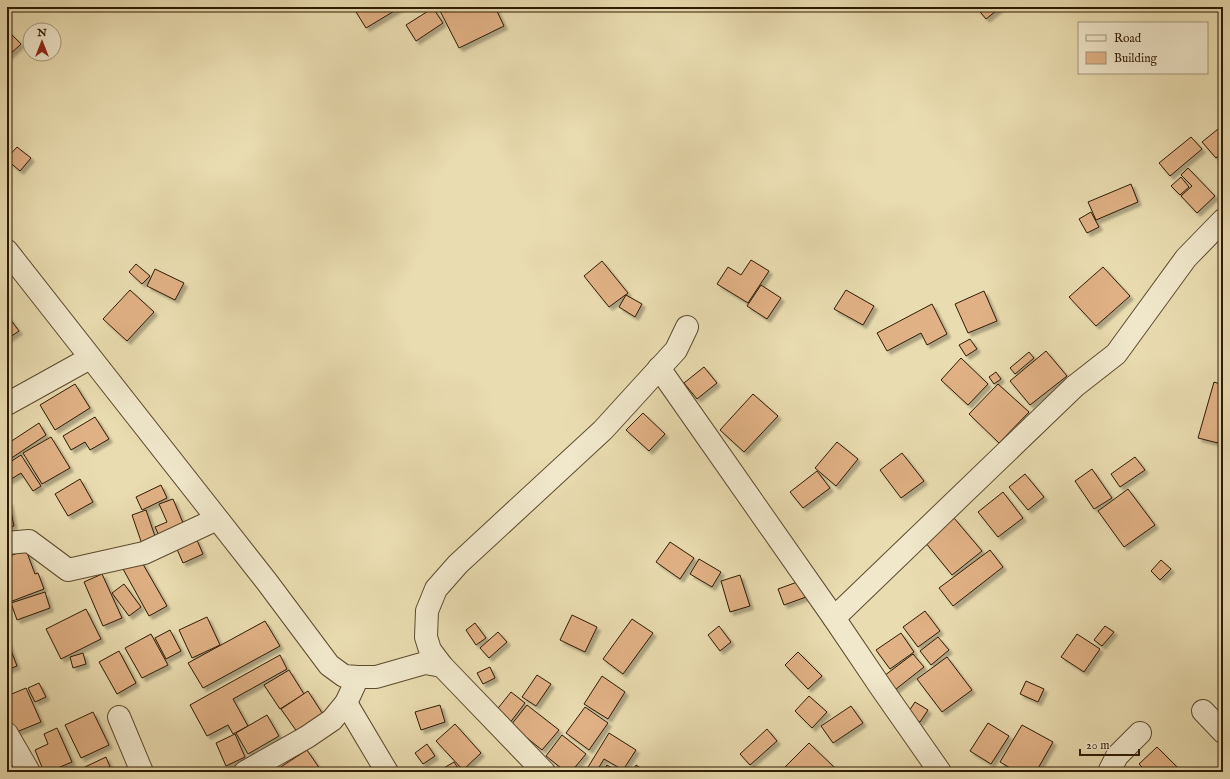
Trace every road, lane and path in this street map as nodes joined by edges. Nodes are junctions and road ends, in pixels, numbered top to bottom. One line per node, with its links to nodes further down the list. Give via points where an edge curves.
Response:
1 (1223, 220): 9 (street, via 1186,258 1116,354 1076,386)
2 (7, 251): 4 (street)
3 (687, 327): 5 (street, via 676,350)
4 (90, 358): 6 (street); 7 (street)
5 (659, 368): 9 (street); 10 (street, via 604,430 458,564 436,589 427,611 426,637 430,650)
6 (7, 404)
7 (218, 519): 8 (street, via 144,554 68,570 29,541); 11 (street, via 329,665 344,676)
8 (7, 543)
9 (834, 618): 23 (street)
10 (442, 666): 11 (street, via 425,662 376,677); 22 (street)
11 (358, 677): 12 (street)
12 (346, 703): 20 (street, via 332,720 308,737); 21 (street)
13 (1204, 712): 16 (street)
14 (119, 717): 19 (street)
15 (1140, 732): 24 (street, via 1118,756)
16 (1223, 732)
17 (7, 734): 18 (street)
18 (29, 772)
19 (142, 772)
20 (245, 772)
21 (387, 772)
22 (544, 772)
23 (940, 772)
24 (1109, 772)

